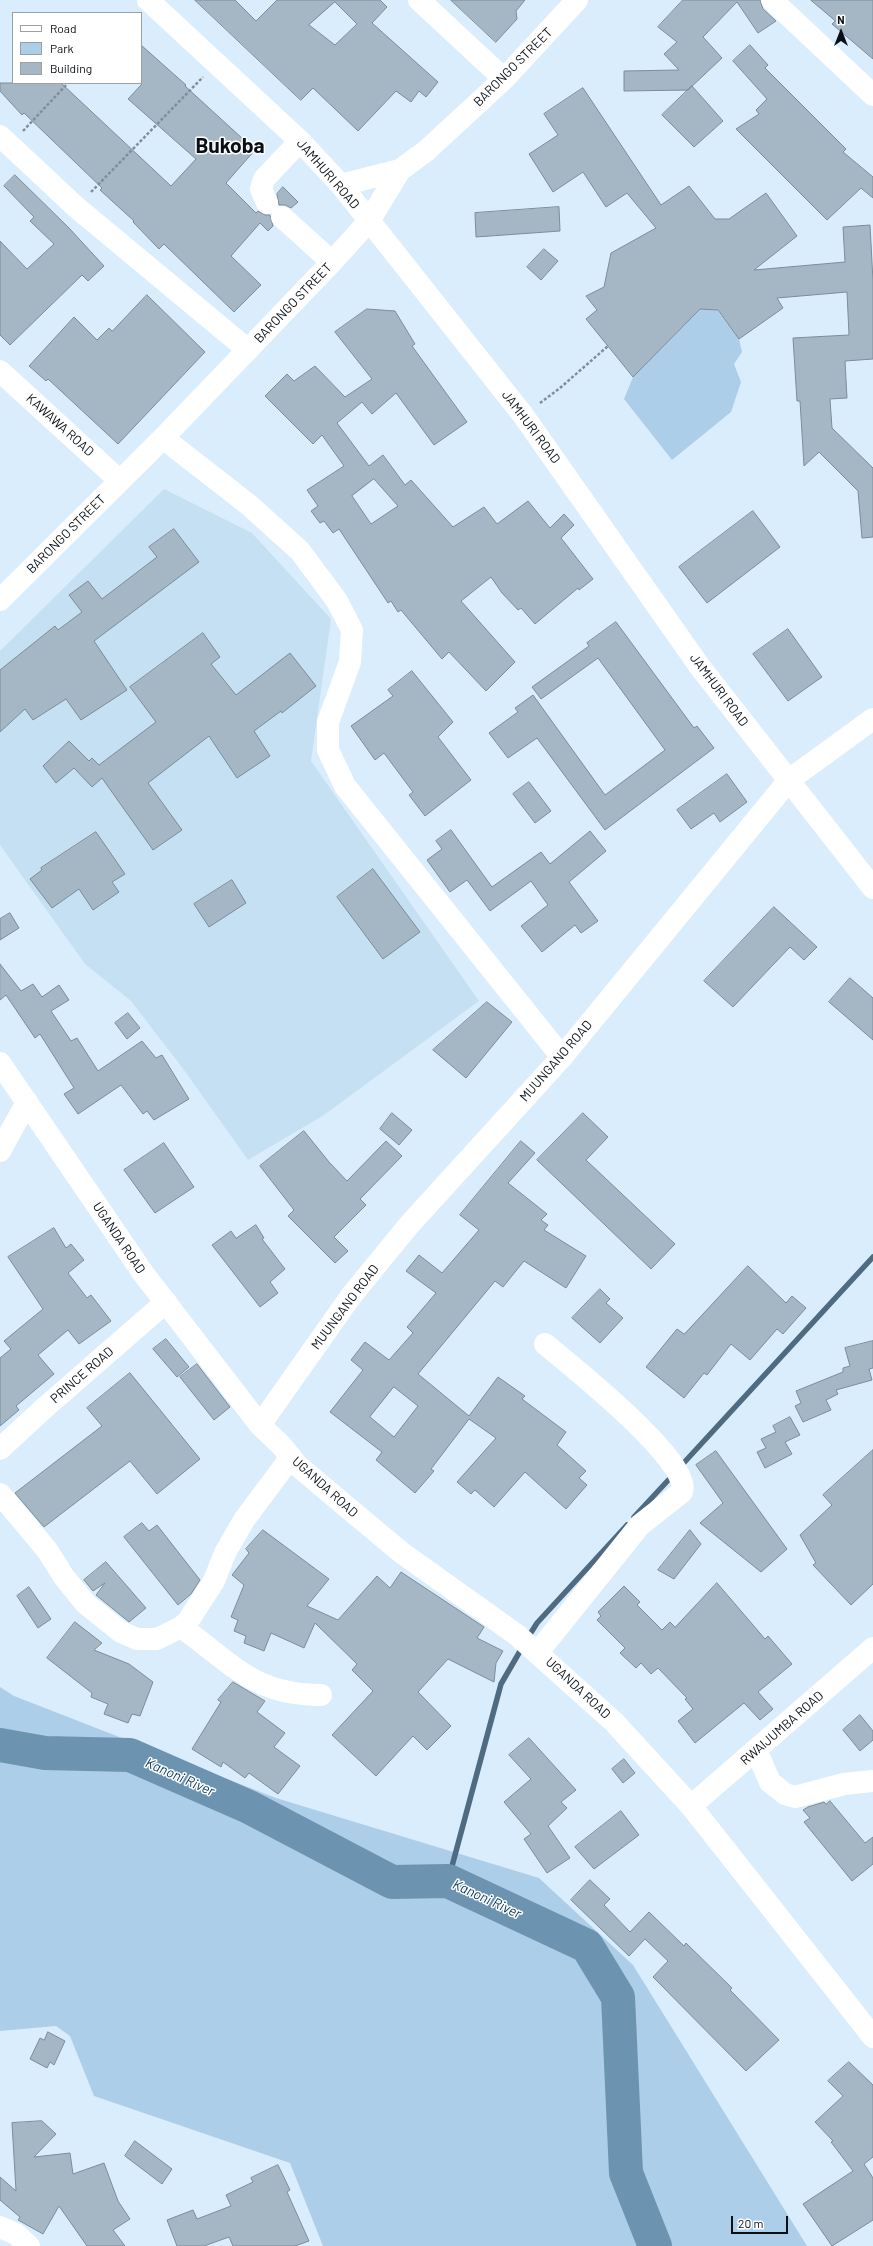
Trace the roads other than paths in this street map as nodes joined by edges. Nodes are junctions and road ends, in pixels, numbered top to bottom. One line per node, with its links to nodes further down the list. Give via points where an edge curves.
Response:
1 (148, 0): 8 (street, JAMHURI ROAD)
2 (419, 0): 5 (street)
3 (578, 0): 5 (street, BARONGO STREET)
4 (772, 0): 6 (street)
5 (504, 79): 9 (street, BARONGO STREET, via 426,151)
6 (873, 95)
7 (4, 141): 13 (street, via 76,207)
8 (300, 141): 10 (street, JAMHURI ROAD); 12 (street, via 264,179 260,189 275,210)
9 (400, 170): 10 (street); 11 (street, BARONGO STREET)
10 (341, 185): 11 (street, JAMHURI ROAD)
11 (369, 221): 12 (street, BARONGO STREET); 19 (street, JAMHURI ROAD, via 523,415 700,667)
12 (332, 262): 13 (street, BARONGO STREET)
13 (248, 350): 15 (street, BARONGO STREET)
14 (0, 371): 16 (street, KAWAWA ROAD)
15 (163, 438): 16 (street, BARONGO STREET); 21 (street, via 249,505 300,551 337,601 352,630 350,662 328,722 328,750 346,786)
16 (119, 480): 17 (street, BARONGO STREET)
17 (0, 600)
18 (873, 719): 19 (street, MUUNGANO ROAD)
19 (789, 780): 20 (street, JAMHURI ROAD); 21 (street, MUUNGANO ROAD)
20 (873, 888)
21 (562, 1057): 27 (street, MUUNGANO ROAD, via 409,1225 351,1296)
22 (0, 1063): 23 (street, UGANDA ROAD)
23 (26, 1102): 24 (street); 25 (street, UGANDA ROAD, via 143,1273)
24 (0, 1151)
25 (166, 1302): 27 (street, UGANDA ROAD); 28 (street, PRINCE ROAD)
26 (545, 1344): 33 (street, via 642,1428 676,1471 683,1483 683,1489 640,1525)
27 (260, 1425): 29 (street, UGANDA ROAD)
28 (0, 1449)
29 (291, 1457): 31 (street, via 244,1520 225,1553 214,1581 188,1621); 33 (street, UGANDA ROAD, via 402,1553)
30 (0, 1494): 31 (street, via 47,1550 64,1577 86,1604 110,1625 137,1639 157,1639)
31 (181, 1627): 34 (street, via 244,1676 283,1693)
32 (873, 1648): 35 (street, RWAIJUMBA ROAD)
33 (538, 1652): 37 (street, UGANDA ROAD, via 614,1722)
34 (321, 1695)
35 (756, 1750): 36 (street, via 770,1782 785,1794 795,1797 844,1784); 37 (street, RWAIJUMBA ROAD)
36 (873, 1781)
37 (691, 1806): 38 (street, UGANDA ROAD)
38 (873, 2037)
39 (0, 2227): 40 (street, via 16,2234)
40 (29, 2246)

